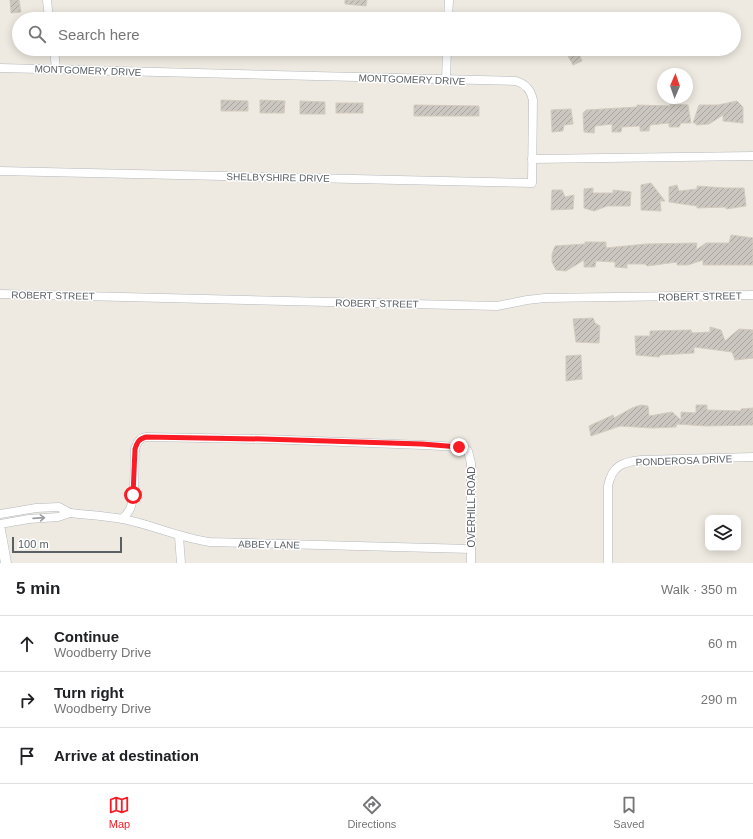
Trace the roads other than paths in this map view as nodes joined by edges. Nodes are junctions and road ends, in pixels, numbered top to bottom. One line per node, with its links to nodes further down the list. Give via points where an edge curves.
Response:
1 (47, 0): 3 (street)
2 (449, 0): 4 (street)
3 (49, 12)
4 (448, 12)
5 (55, 56): 8 (street)
6 (448, 56): 9 (street)
7 (0, 68): 8 (street, MONTGOMERY DRIVE)
8 (56, 69): 9 (street, MONTGOMERY DRIVE)
9 (446, 80): 11 (street, MONTGOMERY DRIVE, via 516,81 527,87 533,100)
10 (753, 156): 11 (street)
11 (532, 159): 12 (street, SHELBYSHIRE DRIVE, via 532,183)
12 (0, 171)
13 (0, 294): 14 (street, ROBERT STREET, via 497,306 545,298)
14 (753, 295)
15 (753, 457): 27 (street, PONDEROSA DRIVE, via 641,460 617,467 608,486)
16 (70, 513): 17 (street, ABBEY LANE, via 59,507); 18 (street, ABBEY LANE); 19 (street, ABBEY LANE, one-way to 16, via 58,517)
17 (0, 514)
18 (122, 519): 21 (street, ABBEY LANE); 23 (street, OVERHILL ROAD, via 131,506 137,442 146,437 459,447 468,451 471,463)
19 (0, 524)
20 (0, 530): 22 (street)
21 (178, 536): 23 (street, ABBEY LANE, via 232,543); 25 (street)
22 (1, 544): 24 (street)
23 (471, 549): 26 (street, OVERHILL ROAD)
24 (6, 563)
25 (181, 563)
26 (471, 563)
27 (608, 563)

